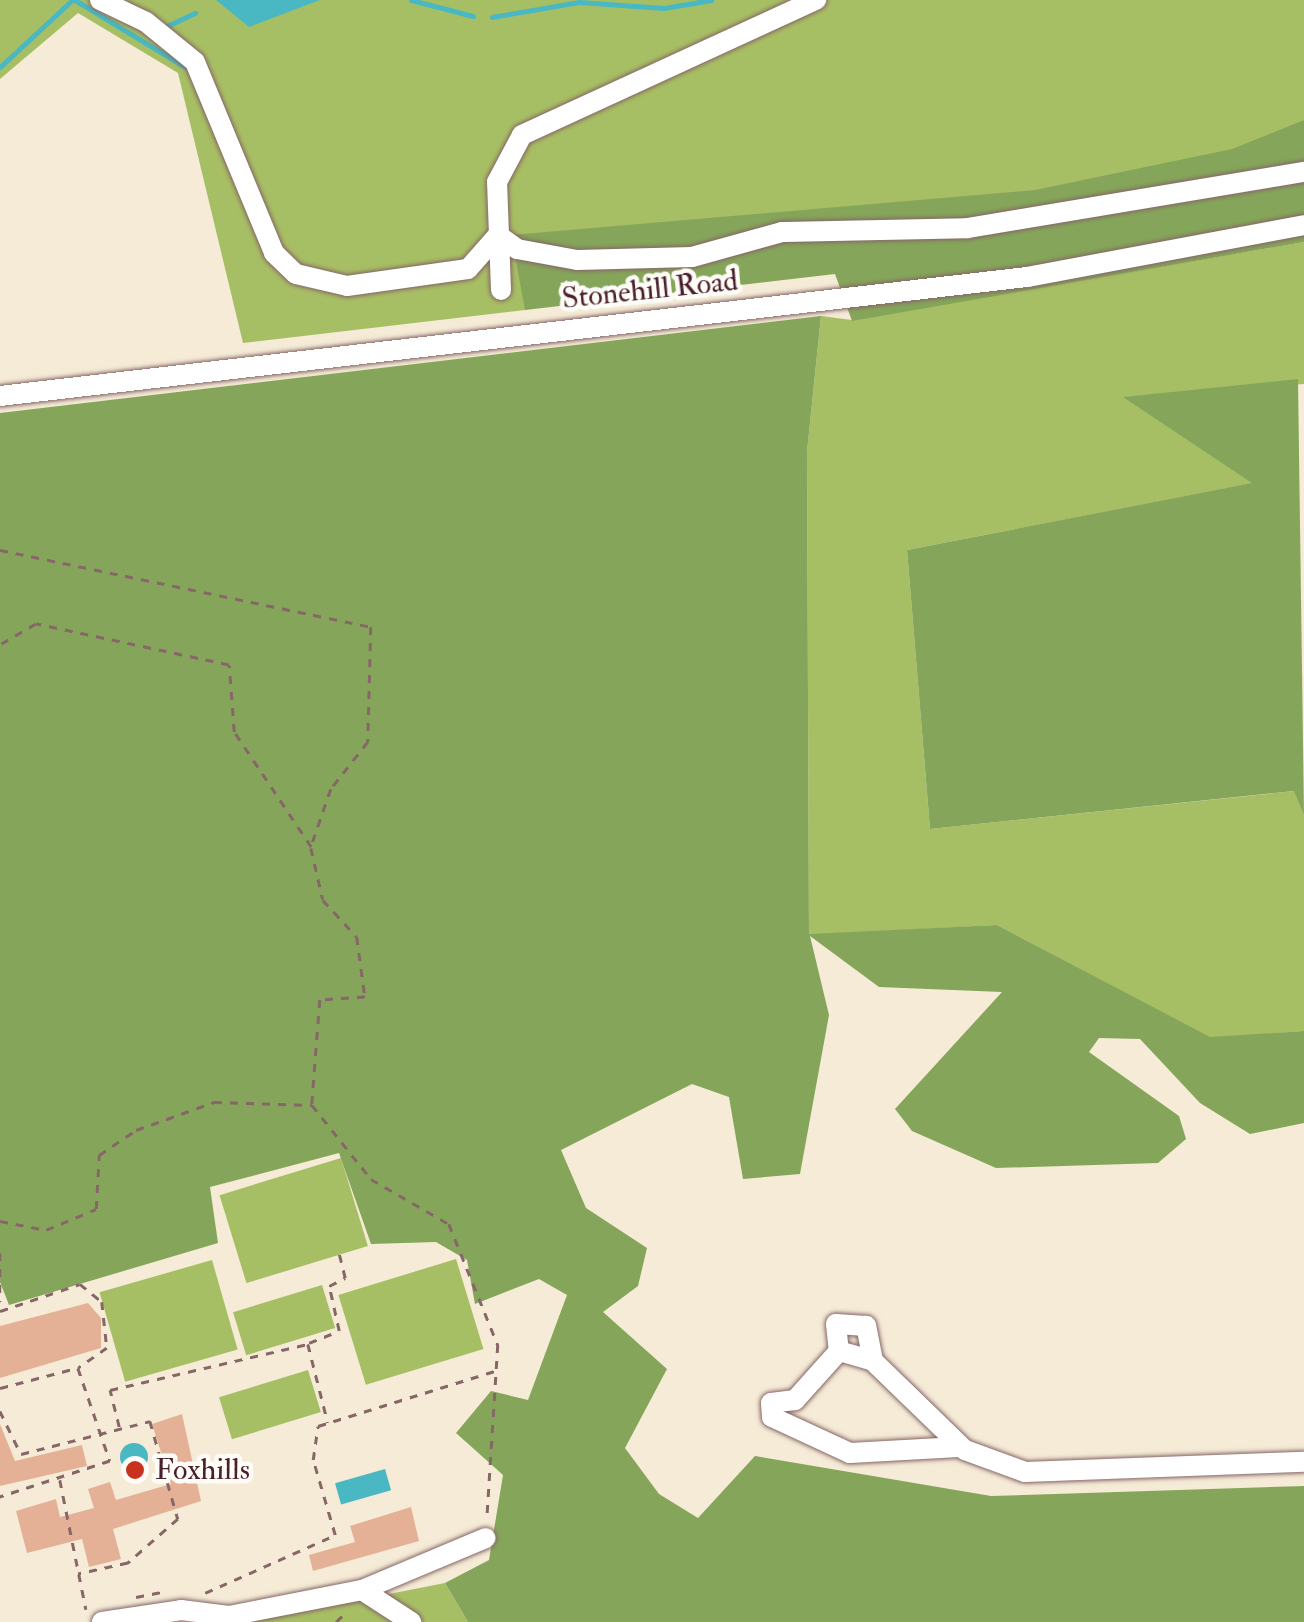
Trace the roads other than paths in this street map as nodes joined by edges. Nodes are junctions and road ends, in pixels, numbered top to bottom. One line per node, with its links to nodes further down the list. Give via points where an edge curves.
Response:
1 (100, 0): 7 (street, via 146,22 195,62 256,220 296,274 404,284 468,269)
2 (816, 0): 7 (street, via 522,135 498,182)
3 (704, 64): 4 (street)
4 (655, 86)
5 (1304, 172): 7 (street, via 968,228 782,232 692,257 577,260)
6 (1304, 225): 9 (street, Stonehill Road, via 1027,277)
7 (498, 235): 8 (street)
8 (501, 290)
9 (0, 396)
10 (839, 1352): 11 (street); 11 (street, via 832,1331 848,1318 871,1335); 12 (street, via 795,1400 772,1403 772,1416 840,1452 946,1442)
11 (872, 1361): 12 (street)
12 (965, 1450): 13 (street, via 1025,1472)
13 (1304, 1462)
14 (486, 1538): 15 (street)
15 (362, 1590): 16 (street, via 230,1616); 17 (street)
16 (97, 1613)
17 (410, 1622)

